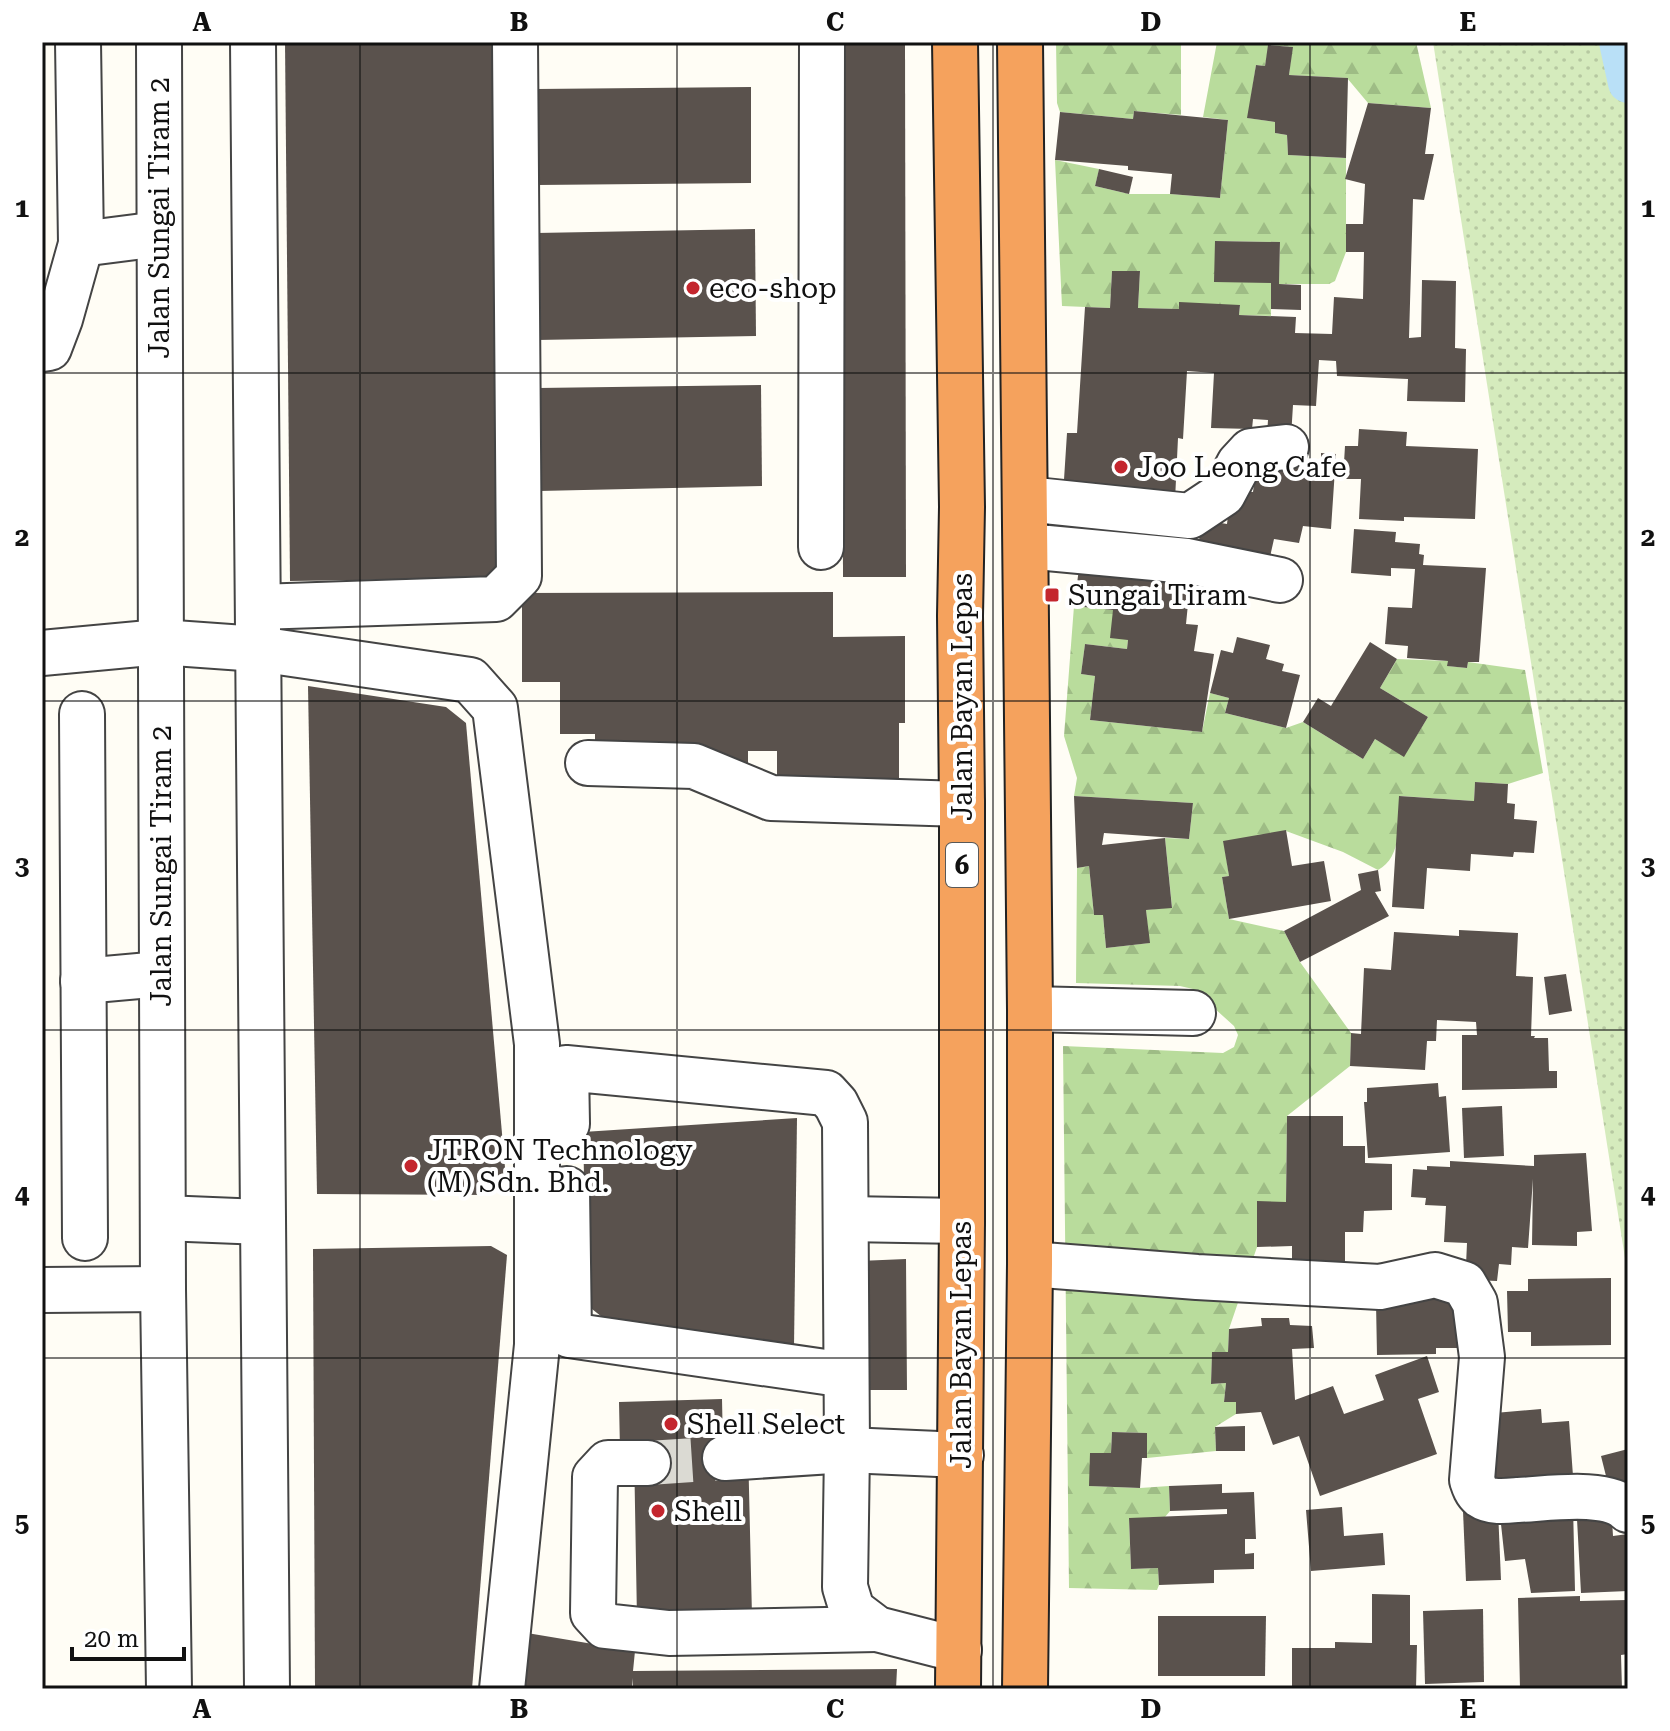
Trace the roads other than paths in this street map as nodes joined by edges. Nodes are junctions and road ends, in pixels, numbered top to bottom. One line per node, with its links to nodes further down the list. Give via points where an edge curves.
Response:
1 (78, 42): 9 (street)
2 (159, 42): 8 (street, Jalan Sungai Tiram 2)
3 (253, 42): 18 (street)
4 (515, 42): 18 (street, via 519,576 496,599)
5 (822, 42): 15 (street)
6 (955, 42): 23 (highway, Jalan Bayan Lepas / 6)
7 (1020, 42): 12 (highway)
8 (159, 234): 9 (street); 19 (street, Jalan Sungai Tiram 2)
9 (81, 244): 10 (street, via 55,333 49,348)
10 (42, 349)
11 (1286, 447): 13 (street, via 1251,451 1223,494)
12 (1026, 499): 13 (street); 14 (highway)
13 (1190, 516): 16 (street)
14 (1026, 546): 16 (street); 26 (highway)
15 (821, 547)
16 (1187, 561): 17 (street)
17 (1280, 580)
18 (258, 628): 19 (street); 31 (street); 46 (street, via 470,680 495,708 537,1060 537,1345)
19 (160, 642): 20 (street); 24 (street, Jalan Sungai Tiram 2)
20 (42, 653)
21 (82, 714): 25 (street)
22 (588, 763): 23 (street, via 694,766 771,798)
23 (962, 804): 30 (highway, Jalan Bayan Lepas / 6)
24 (161, 974): 25 (street); 28 (street, Jalan Sungai Tiram 2)
25 (83, 981): 32 (street)
26 (1030, 1009): 27 (street); 33 (highway)
27 (1193, 1013)
28 (163, 1218): 31 (street); 34 (street, Jalan Sungai Tiram 2)
29 (846, 1219): 30 (street); 36 (street); 36 (street, via 845,1122 826,1093 566,1068 569,1335)
30 (962, 1221): 38 (highway, Jalan Bayan Lepas / 6)
31 (263, 1222): 45 (street)
32 (85, 1238)
33 (1030, 1264): 41 (street, via 1380,1287 1435,1275 1464,1284 1475,1303 1482,1357 1475,1490 1483,1498 1501,1501 1602,1498); 47 (highway)
34 (163, 1289): 35 (street); 44 (street, Jalan Sungai Tiram 2)
35 (42, 1290)
36 (846, 1375): 37 (street)
37 (847, 1450): 38 (street); 39 (street); 42 (street, via 845,1587 852,1610)
38 (961, 1455): 43 (highway, Jalan Bayan Lepas / 6)
39 (725, 1458)
40 (648, 1463): 42 (street, via 608,1463 595,1477 593,1613 605,1626 669,1633)
41 (1628, 1510)
42 (877, 1629): 43 (street)
43 (958, 1669)
44 (169, 1689)
45 (267, 1689)
46 (502, 1689)
47 (1025, 1689)

